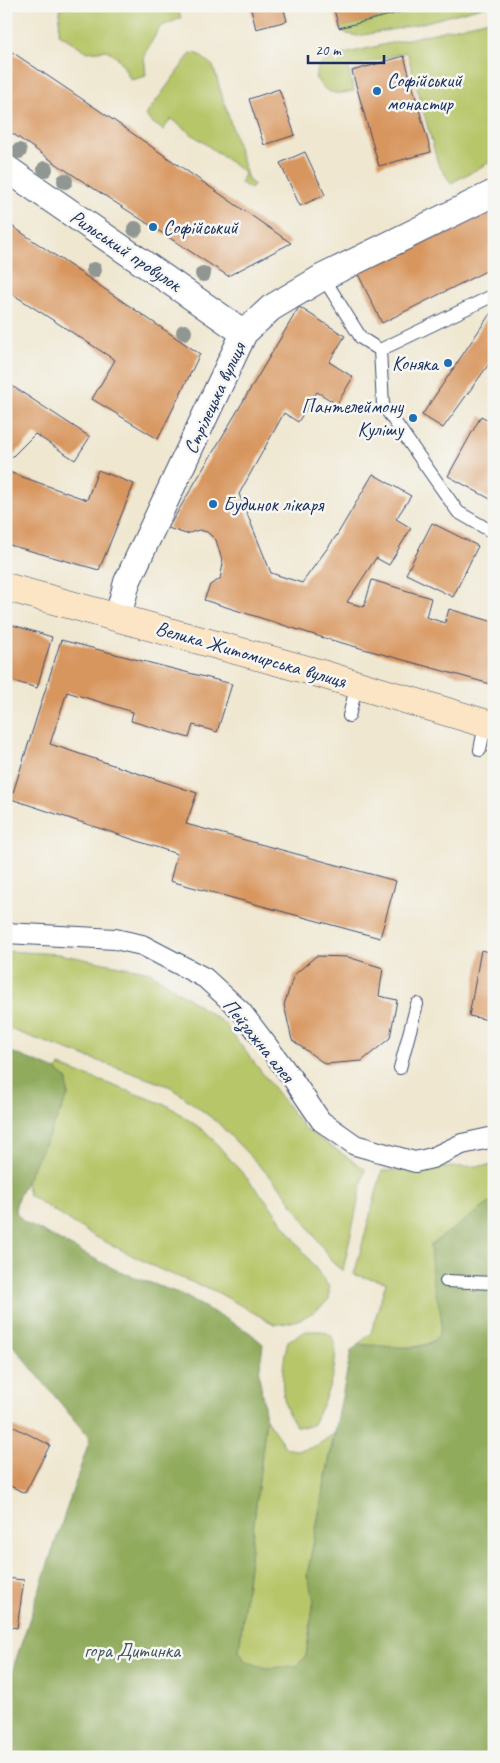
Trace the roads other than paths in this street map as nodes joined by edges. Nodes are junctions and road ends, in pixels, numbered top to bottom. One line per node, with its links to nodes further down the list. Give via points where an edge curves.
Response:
1 (6, 168): 5 (street, Рильський провулок)
2 (494, 193): 3 (street, Стрілецька вулиця)
3 (323, 277): 5 (street, Стрілецька вулиця, via 271,308); 6 (lane, via 361,338)
4 (494, 295): 6 (lane)
5 (244, 333): 9 (street, Стрілецька вулиця, via 126,582)
6 (380, 350): 7 (lane, via 383,405 458,512)
7 (494, 533)
8 (6, 587): 9 (main road, Велика Житомирська вулиця)
9 (118, 617): 10 (main road, Велика Житомирська вулиця)
10 (357, 684): 11 (lane); 12 (main road, Велика Житомирська вулиця)
11 (349, 716)
12 (486, 733)
13 (6, 933): 16 (street, Пейзажна алея, via 115,939 133,943 165,955 204,978 241,1011 321,1121 355,1145 416,1162 462,1144)
14 (417, 1004): 15 (lane)
15 (400, 1068)
16 (494, 1137)
17 (446, 1281): 18 (lane)
18 (494, 1283)

